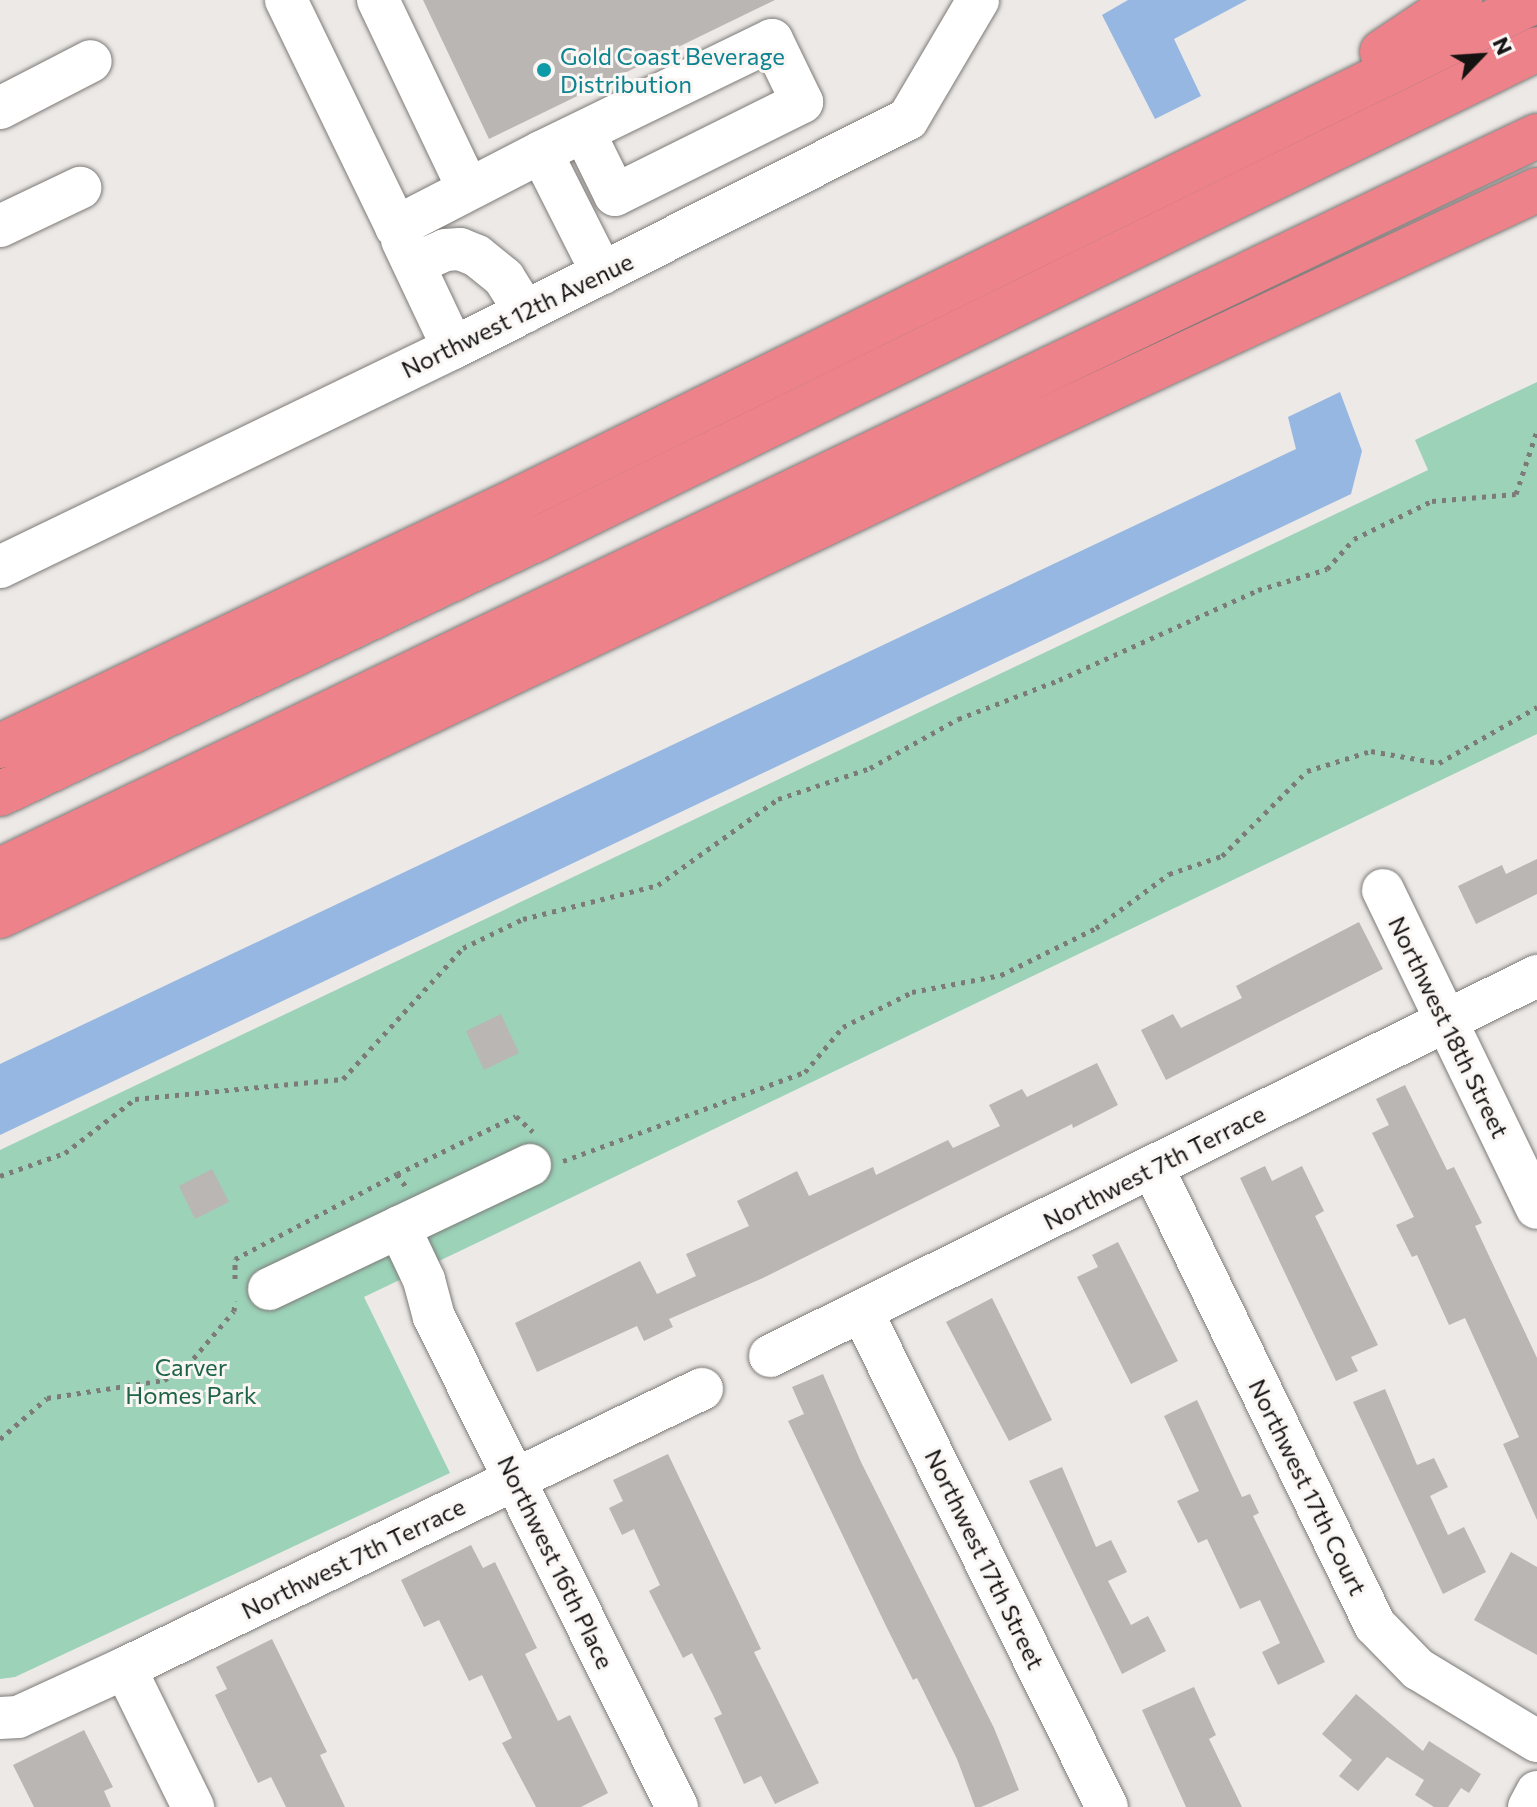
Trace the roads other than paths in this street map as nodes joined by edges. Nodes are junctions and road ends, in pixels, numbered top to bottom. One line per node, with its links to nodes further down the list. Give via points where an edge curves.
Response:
1 (286, 0): 17 (street)
2 (378, 0): 14 (street)
3 (978, 0): 19 (street, Northwest 12th Avenue, via 908,119)
4 (1460, 0): 9 (highway)
5 (1537, 0): 9 (highway)
6 (1537, 49): 24 (highway, via 539,538)
7 (91, 61): 8 (street)
8 (0, 108)
9 (1273, 129): 23 (highway, via 521,498)
10 (584, 132): 10 (street, via 615,195 802,102 772,40); 12 (street)
11 (1537, 136): 25 (highway)
12 (541, 152): 14 (street); 19 (street)
13 (80, 188): 16 (street)
14 (468, 189): 17 (street)
15 (1537, 190): 27 (highway)
16 (0, 226)
17 (396, 227): 18 (street)
18 (414, 264): 20 (street, via 445,250 477,256 504,278); 21 (street)
19 (602, 273): 20 (street, Northwest 12th Avenue)
20 (525, 312): 21 (street, Northwest 12th Avenue)
21 (453, 348): 22 (street, Northwest 12th Avenue)
22 (0, 567)
23 (0, 746)
24 (0, 794)
25 (0, 870)
26 (1383, 890): 29 (street, Northwest 18th Street)
27 (0, 916)
28 (1537, 976): 29 (street, Northwest 7th Terrace)
29 (1446, 1020): 31 (street, Northwest 7th Terrace); 32 (street, Northwest 18th Street)
30 (539, 1151): 33 (street)
31 (1153, 1168): 35 (street, Northwest 7th Terrace); 41 (street, Northwest 17th Court, via 1375,1625 1418,1669)
32 (1537, 1208)
33 (406, 1212): 34 (street); 38 (street, Northwest 16th Place, via 434,1317)
34 (246, 1291)
35 (862, 1312): 36 (street, Northwest 7th Terrace); 45 (street, Northwest 17th Street)
36 (770, 1356)
37 (702, 1389): 38 (street, Northwest 7th Terrace)
38 (516, 1479): 39 (street, Northwest 7th Terrace); 44 (street, Northwest 16th Place)
39 (125, 1668): 40 (street, Northwest 7th Terrace, via 18,1717); 43 (street)
40 (0, 1718)
41 (1537, 1741)
42 (1537, 1792): 46 (street)
43 (193, 1807)
44 (677, 1807)
45 (1107, 1807)
46 (1529, 1807)

